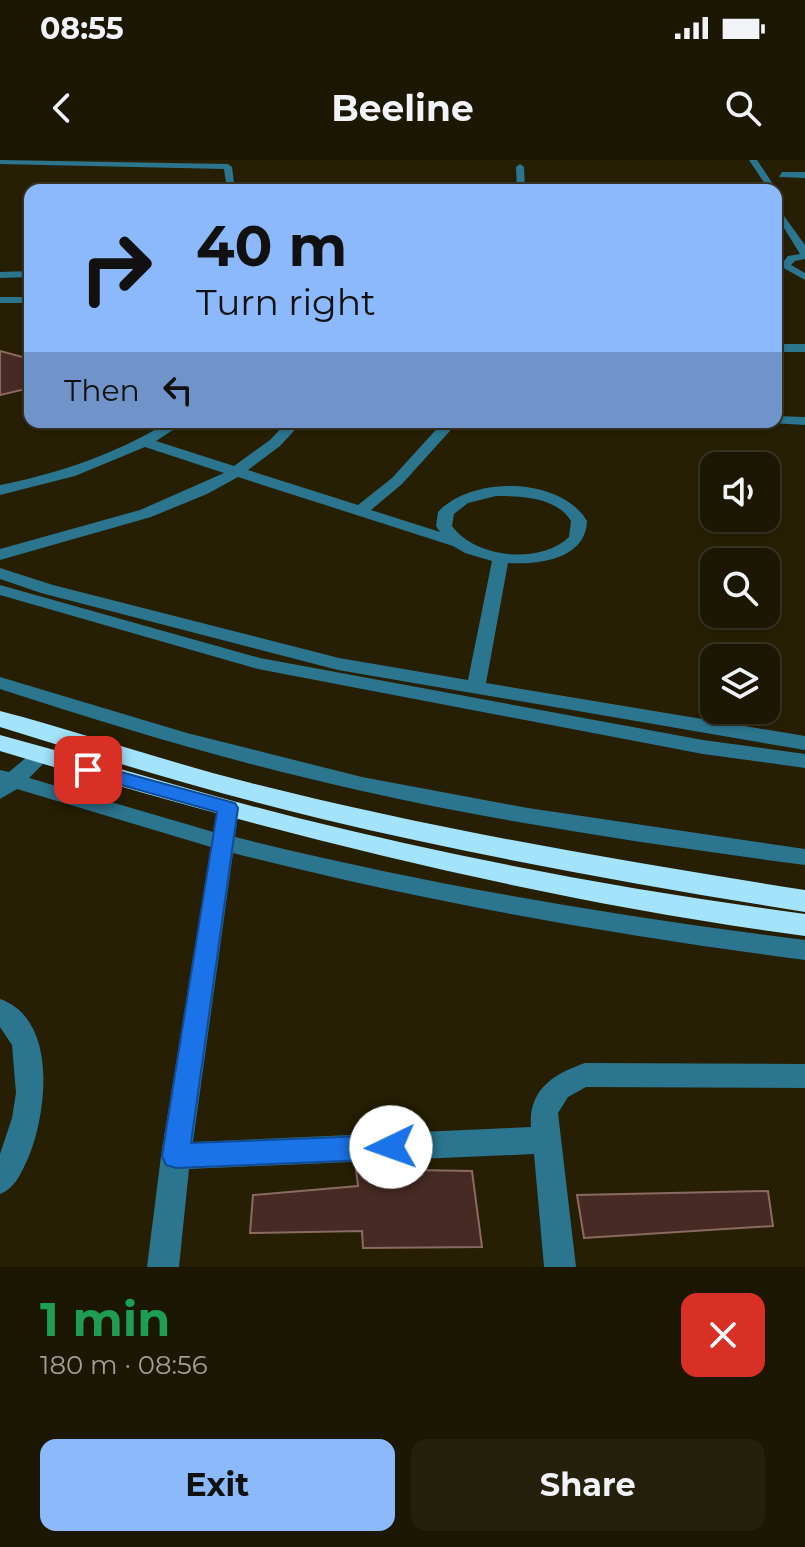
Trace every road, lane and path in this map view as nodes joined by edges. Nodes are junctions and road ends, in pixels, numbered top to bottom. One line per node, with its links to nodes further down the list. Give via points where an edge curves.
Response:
1 (744, 160): 9 (street)
2 (753, 160): 10 (street)
3 (0, 162): 7 (street, via 233,164)
4 (520, 167): 8 (street)
5 (782, 175): 6 (street)
6 (805, 175)
7 (231, 184)
8 (521, 184)
9 (759, 184)
10 (770, 184)
11 (782, 201): 13 (street)
12 (782, 209): 13 (street)
13 (789, 210): 15 (street)
14 (782, 219): 16 (street)
15 (805, 232)
16 (805, 255): 17 (street)
17 (782, 266)
18 (782, 266): 21 (street)
19 (24, 272): 20 (street)
20 (0, 273)
21 (805, 277)
22 (0, 300): 23 (street)
23 (24, 300)
24 (782, 348): 25 (street)
25 (805, 348)
26 (782, 420): 27 (street)
27 (805, 421)
28 (169, 428): 32 (street)
29 (273, 428): 33 (street)
30 (288, 428): 33 (street, via 257,457)
31 (446, 428): 35 (street, via 397,481)
32 (147, 443): 33 (street); 34 (street, via 80,471)
33 (228, 469): 35 (street); 37 (street, via 147,503); 38 (street, via 178,502)
34 (0, 490)
35 (359, 512): 36 (street)
36 (453, 541): 39 (street); 39 (street, via 443,518 476,494 538,494 557,501 579,520 580,531 560,551)
37 (0, 542)
38 (0, 555)
39 (501, 558): 43 (street)
40 (0, 573): 43 (street, via 260,646)
41 (0, 590): 48 (street, via 270,666 703,747)
42 (0, 683): 52 (street, via 363,784 531,818)
43 (476, 687): 46 (street)
44 (0, 719): 53 (highway, via 360,818 643,875)
45 (0, 743): 47 (highway)
46 (805, 743)
47 (41, 756): 49 (street); 50 (highway)
48 (805, 761)
49 (4, 784): 51 (street)
50 (228, 808): 51 (street); 54 (highway, via 502,876)
51 (222, 842): 55 (street, via 570,918); 59 (street)
52 (805, 857)
53 (805, 901)
54 (805, 925)
55 (805, 950)
56 (0, 1010): 60 (street, via 17,1030 27,1056 30,1101 20,1145)
57 (805, 1076): 58 (street, via 585,1075 549,1096)
58 (545, 1140): 59 (street); 62 (street)
59 (176, 1156): 61 (street)
60 (0, 1180)
61 (163, 1267)
62 (560, 1267)

